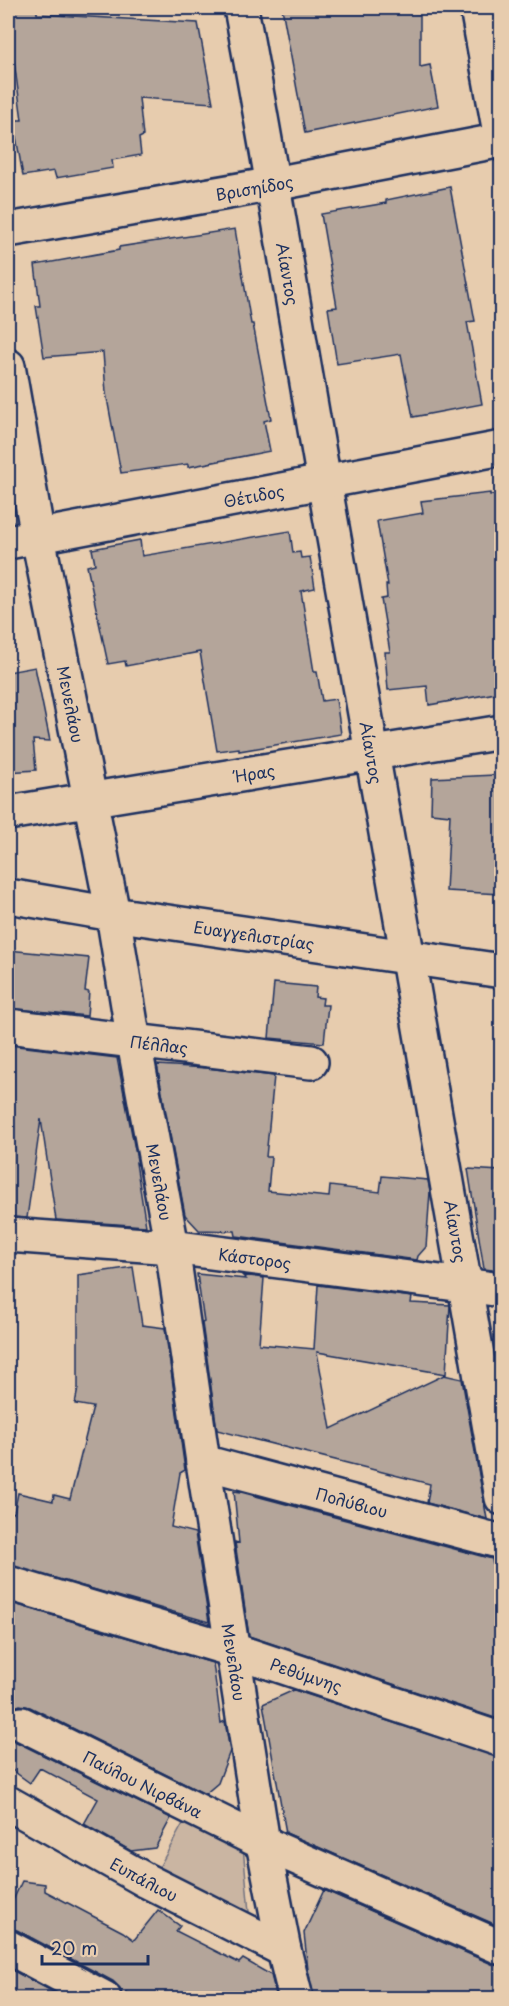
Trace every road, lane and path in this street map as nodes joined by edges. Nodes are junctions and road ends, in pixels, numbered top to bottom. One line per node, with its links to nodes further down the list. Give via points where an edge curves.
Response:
1 (241, 8): 4 (street, Αίαντος)
2 (477, 8): 3 (street)
3 (501, 141): 4 (street, Βρισηίδος)
4 (274, 184): 5 (street, Βρισηίδος); 8 (street, Αίαντος)
5 (8, 230)
6 (8, 366): 9 (street, Μενελάου)
7 (501, 448): 8 (street, Θέτιδος)
8 (324, 482): 9 (street, Θέτιδος); 11 (street, Αίαντος)
9 (23, 539): 12 (street, Μενελάου)
10 (501, 732): 11 (street, Ήρας)
11 (372, 754): 12 (street, Ήρας); 16 (street, Αίαντος)
12 (91, 800): 13 (street, Ήρας); 15 (street, Μενελάου)
13 (8, 813)
14 (8, 896): 15 (street, Ευαγγελιστρίας)
15 (113, 914): 16 (street, Ευαγγελιστρίας); 19 (street, Μενελάου)
16 (409, 958): 17 (street, Ευαγγελιστρίας); 23 (street, Αίαντος)
17 (501, 971)
18 (8, 1026): 19 (street, Πέλλας)
19 (134, 1042): 20 (street, Πέλλας); 22 (street, Μενελάου)
20 (311, 1062)
21 (8, 1236): 22 (street, Κάστορος)
22 (172, 1247): 23 (street, Κάστορος); 25 (street, Μενελάου)
23 (466, 1287): 24 (street, Κάστορος); 26 (street, Αίαντος)
24 (501, 1290)
25 (203, 1462): 27 (street, Πολύβιου); 29 (street, Μενελάου)
26 (501, 1498)
27 (501, 1542)
28 (8, 1583): 29 (street, Ρεθύμνης)
29 (233, 1650): 31 (street, Ρεθύμνης); 33 (street, Μενελάου)
30 (22, 1724): 33 (street, Παύλου Νιρβάνα)
31 (501, 1740)
32 (8, 1803): 36 (street, Ευπάλιου, via 147,1881)
33 (263, 1843): 35 (street); 36 (street, Μενελάου)
34 (8, 1947): 37 (street)
35 (501, 1948)
36 (284, 1950): 38 (street, Μενελάου)
37 (104, 1998)
38 (296, 1998)

